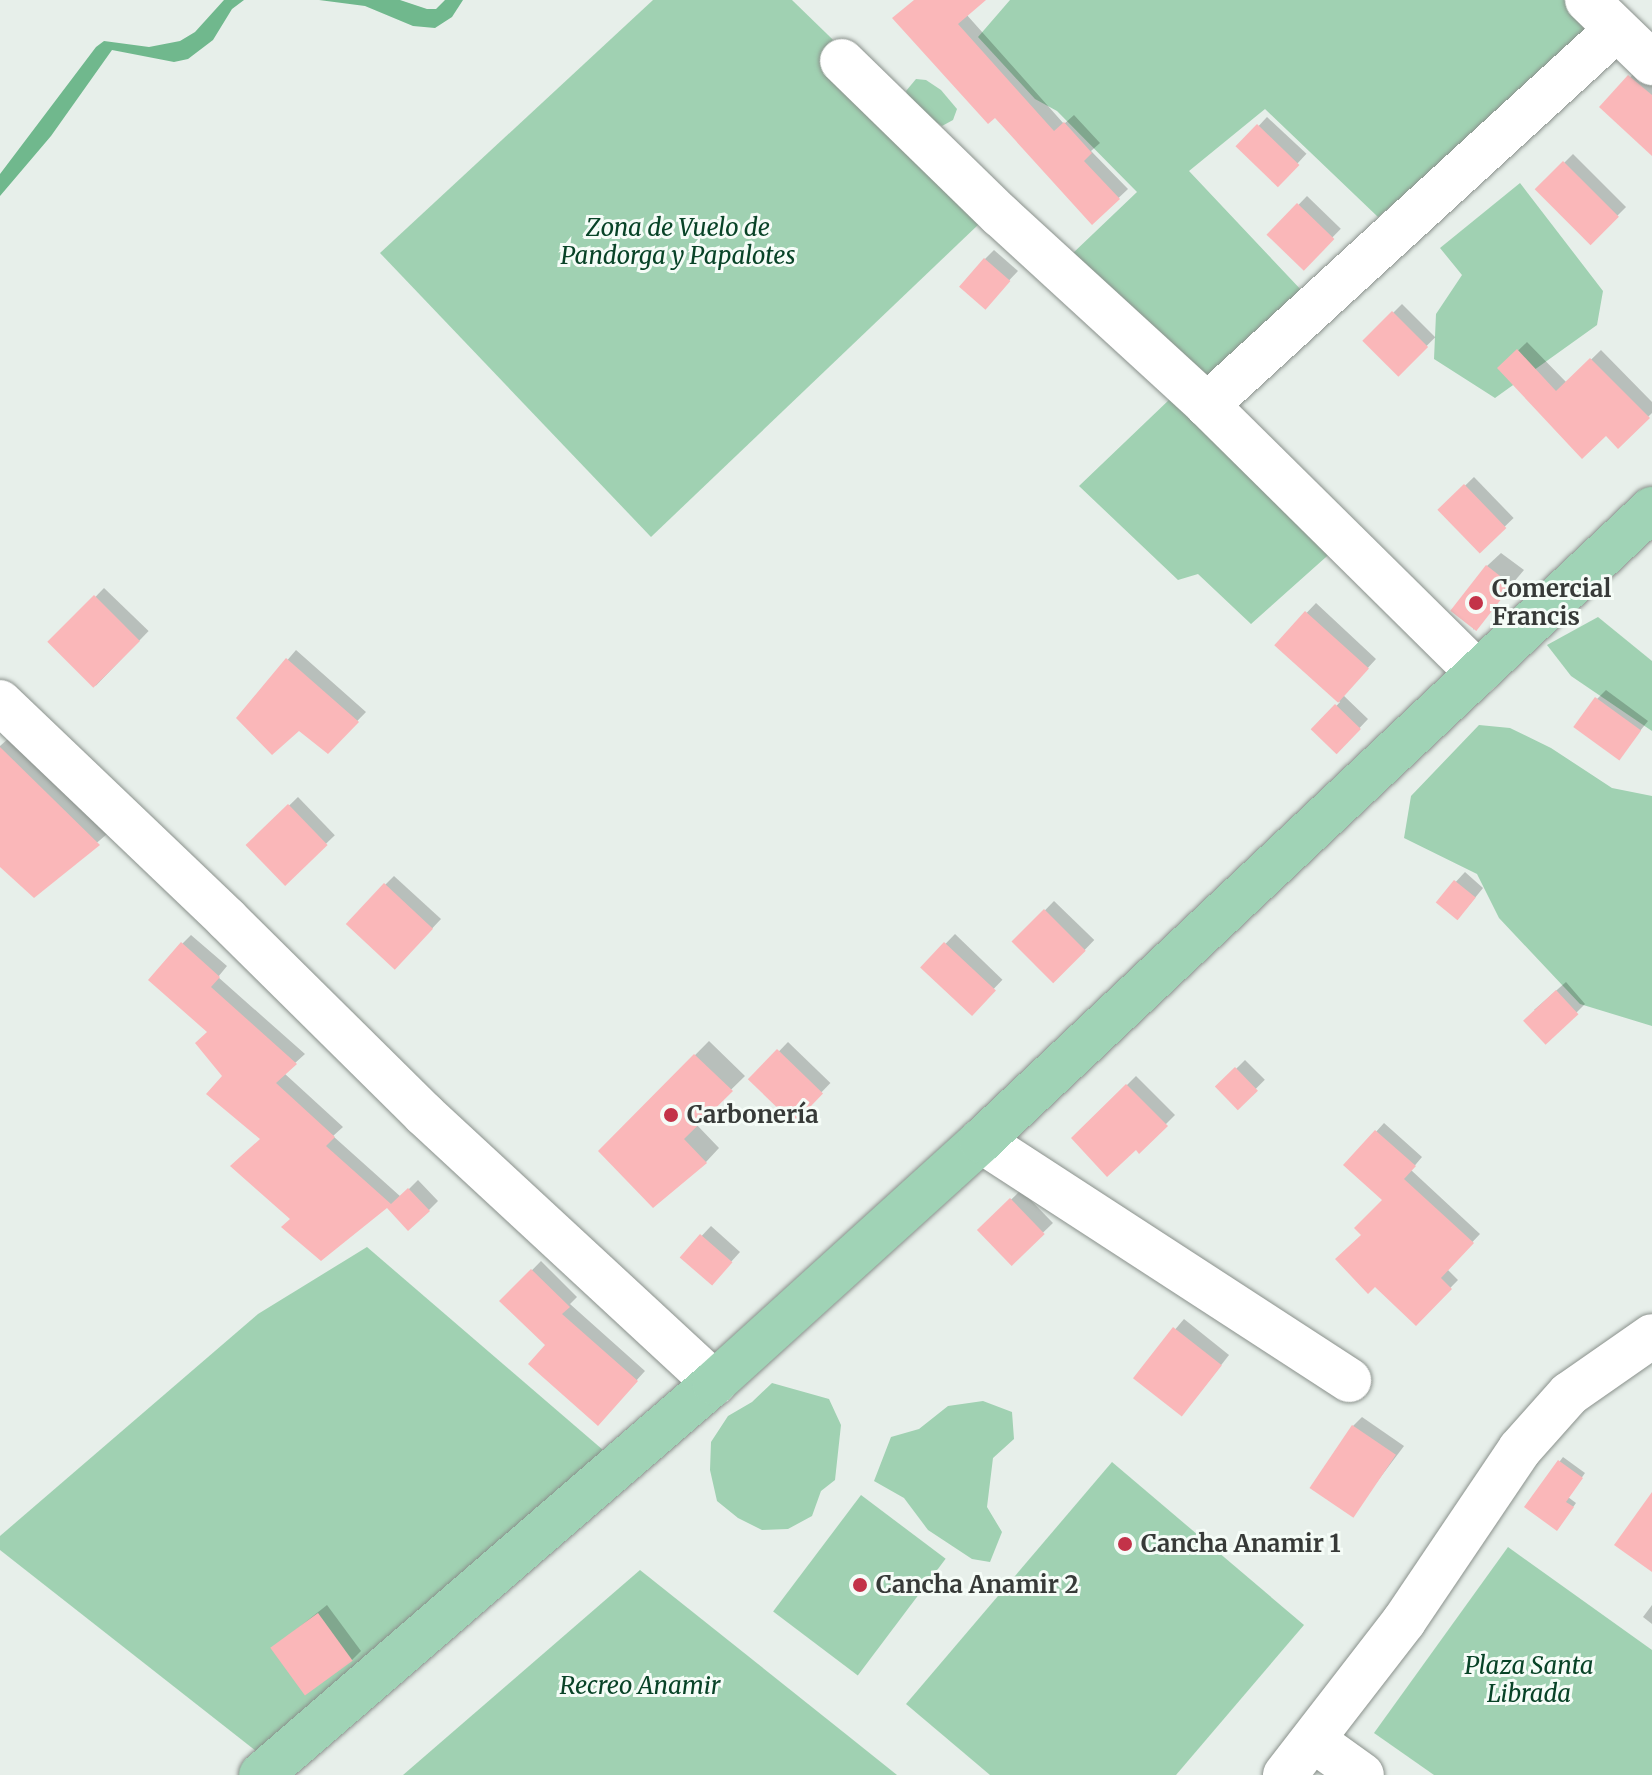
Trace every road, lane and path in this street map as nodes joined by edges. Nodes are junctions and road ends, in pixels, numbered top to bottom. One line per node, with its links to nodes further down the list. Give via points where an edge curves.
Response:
1 (1602, 15): 3 (street); 4 (street)
2 (842, 61): 4 (street)
3 (1652, 63)
4 (1207, 405): 6 (street)
5 (1652, 509): 6 (main road)
6 (1478, 673): 8 (main road)
7 (0, 702): 11 (street, via 424,1114)
8 (981, 1141): 10 (street); 11 (main road)
9 (1652, 1336): 12 (street, via 1569,1394 1520,1449 1404,1621)
10 (1349, 1380)
11 (714, 1383): 13 (main road)
12 (1313, 1740): 14 (street); 15 (street)
13 (261, 1775)
14 (1285, 1775)
15 (1362, 1775)

